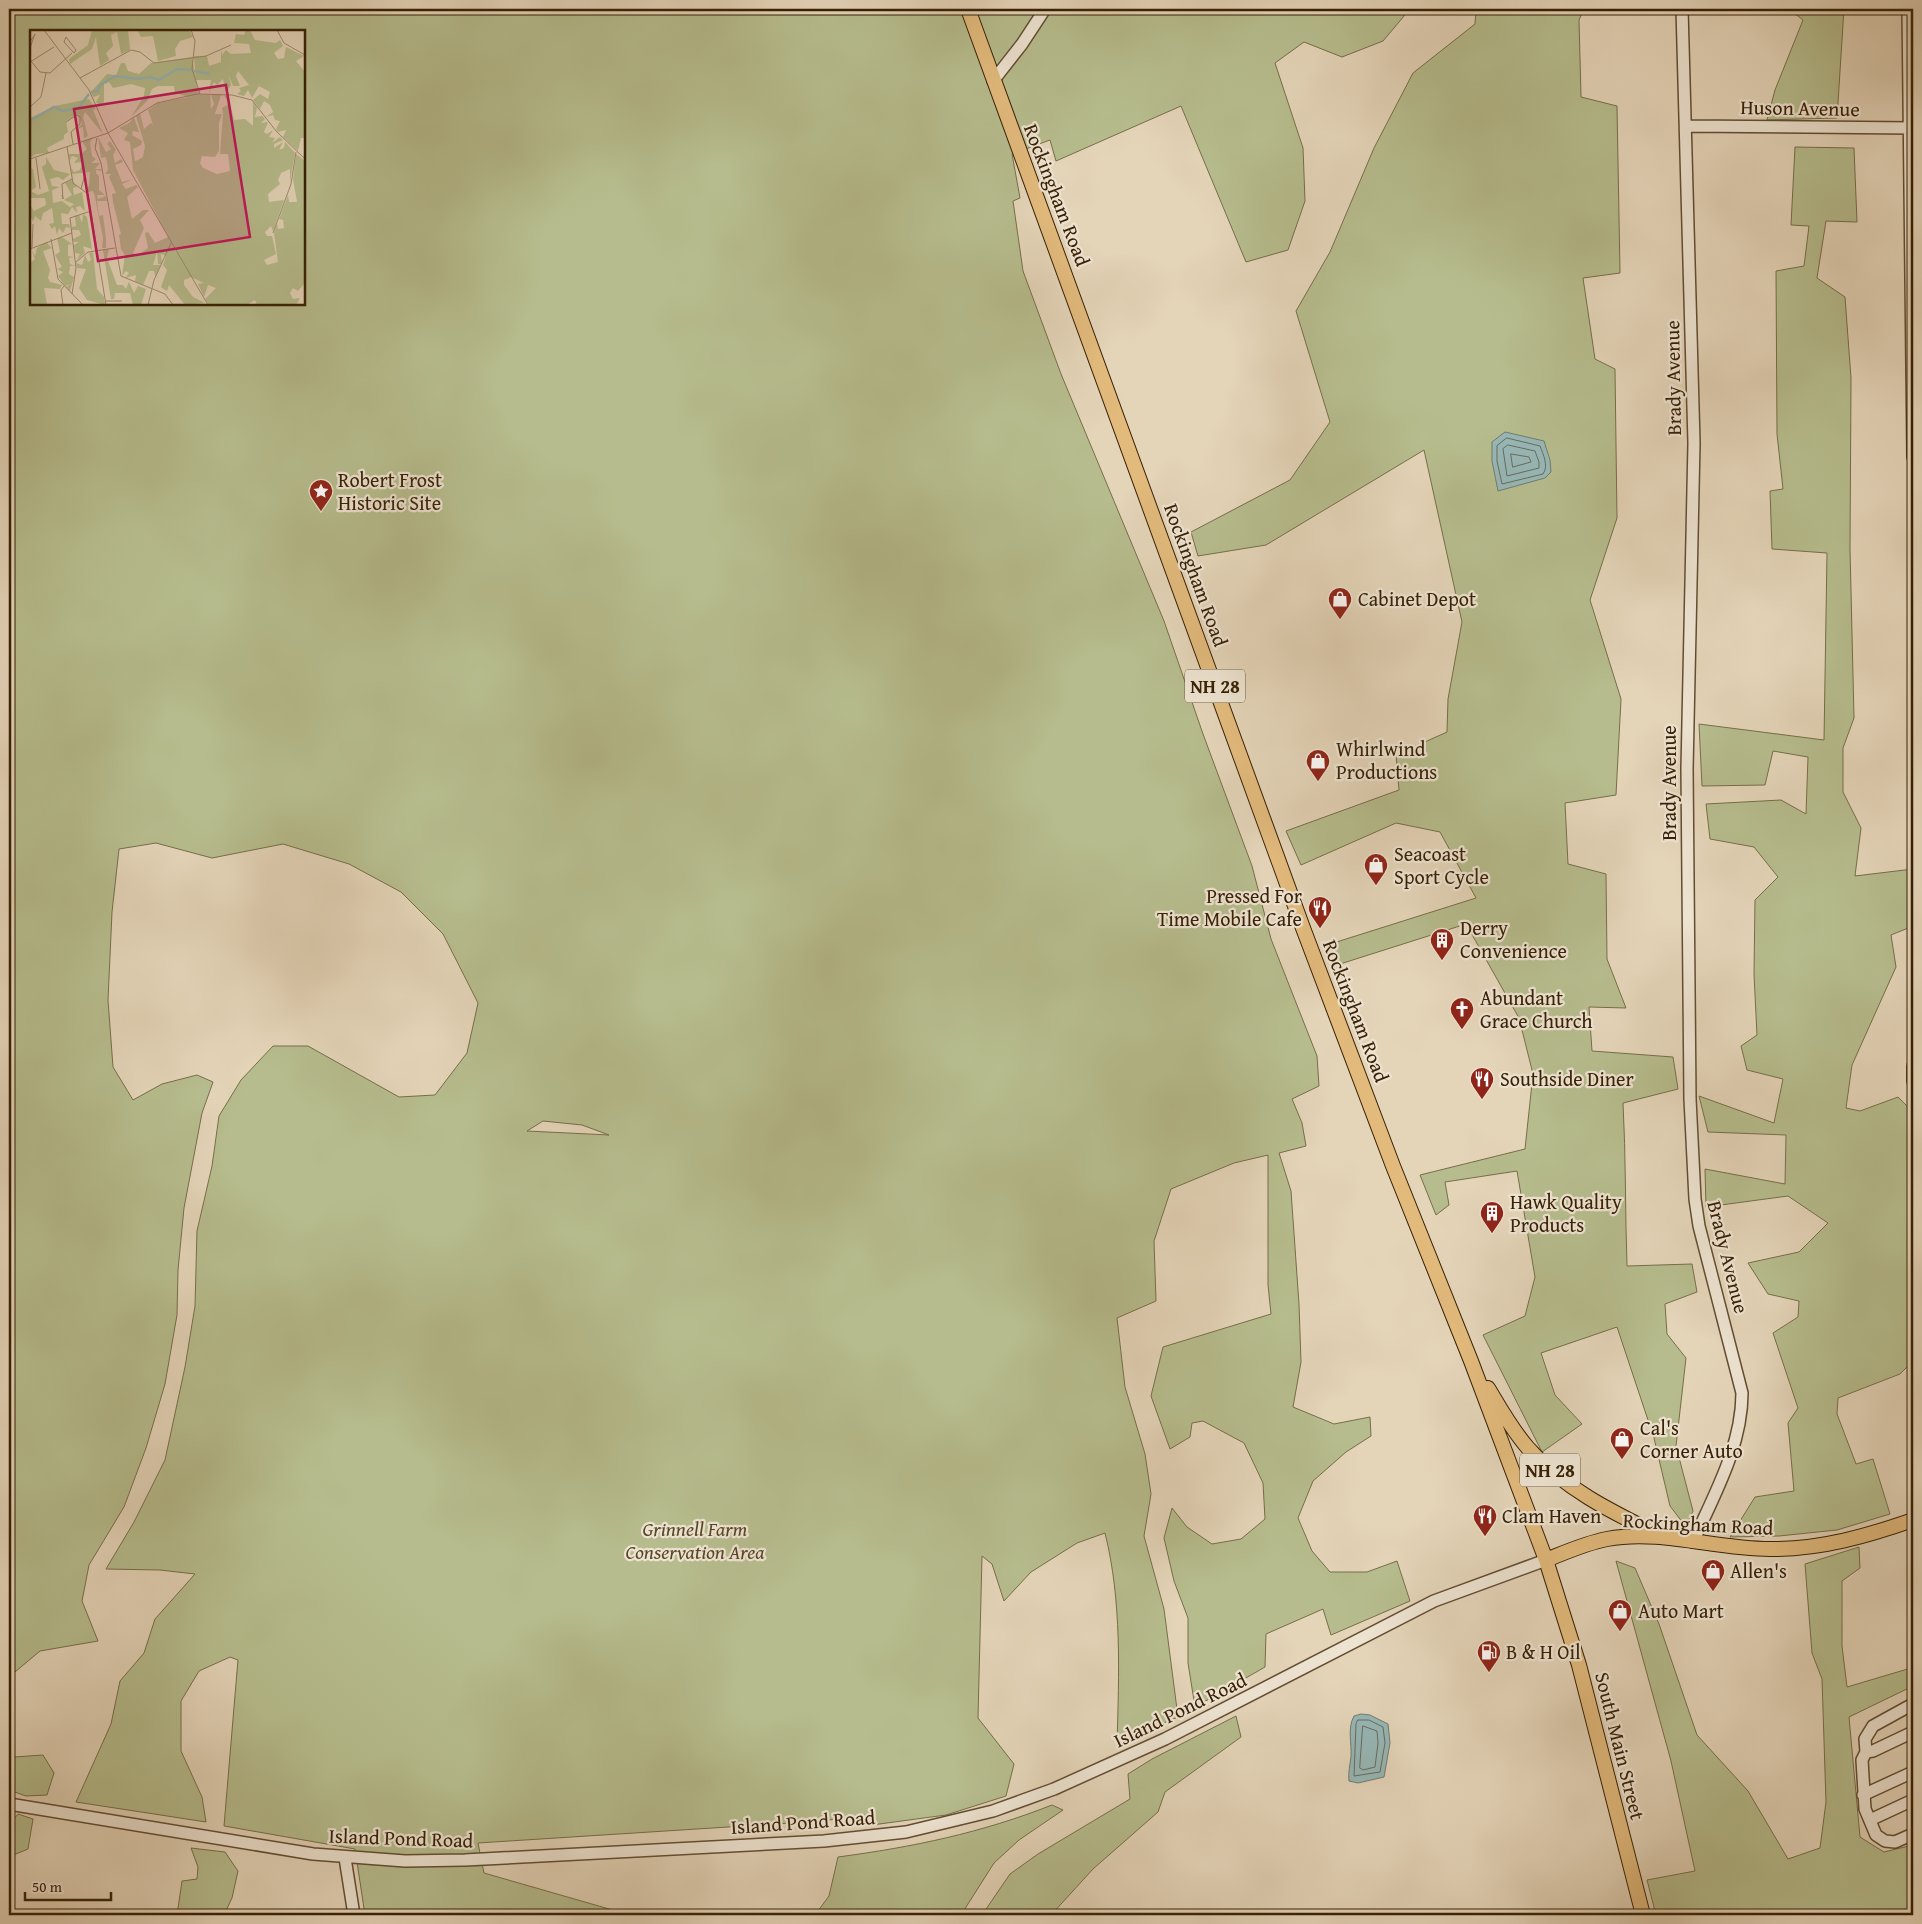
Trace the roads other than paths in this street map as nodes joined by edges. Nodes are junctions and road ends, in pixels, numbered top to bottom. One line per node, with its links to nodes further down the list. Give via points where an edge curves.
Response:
1 (968, 9): 5 (main road, Rockingham Road / NH 28)
2 (1045, 9): 5 (street)
3 (1682, 9): 6 (street, Brady Avenue)
4 (1908, 9): 7 (street)
5 (993, 80): 11 (main road, Rockingham Road / NH 28, via 1300,920)
6 (1686, 126): 7 (street, Huson Avenue); 14 (street, Brady Avenue, via 1694,426 1687,769 1690,1098 1699,1226 1738,1371 1742,1399 1735,1445)
7 (1911, 128): 8 (street)
8 (1913, 457)
9 (1913, 1066): 10 (street)
10 (1913, 1081)
11 (1471, 1361): 13 (main road, NH 28, via 1515,1432 1542,1462 1584,1494); 15 (main road, Rockingham Road / NH 28)
12 (1913, 1520): 14 (main road, Rockingham Road / NH 28, via 1851,1539 1809,1547 1739,1548)
13 (1666, 1539): 14 (main road, Rockingham Road / NH 28); 15 (main road, Rockingham Road / NH 28, via 1608,1539)
14 (1693, 1542)
15 (1546, 1560): 25 (street, Island Pond Road, via 1419,1608 1223,1711 1113,1764 1033,1797 959,1821 906,1832 824,1841 447,1861); 27 (main road, South Main Street, via 1579,1665)
16 (1913, 1704): 18 (street, via 1873,1726 1865,1739)
17 (1913, 1732): 18 (street)
18 (1866, 1752): 20 (street, via 1862,1760)
19 (1913, 1772): 20 (street)
20 (1863, 1795): 23 (street)
21 (1913, 1800): 23 (street)
22 (9, 1804): 25 (street, Island Pond Road)
23 (1870, 1820): 24 (street, via 1876,1835 1885,1841 1895,1842)
24 (1913, 1834)
25 (345, 1858): 26 (street)
26 (354, 1915)
27 (1643, 1915)

